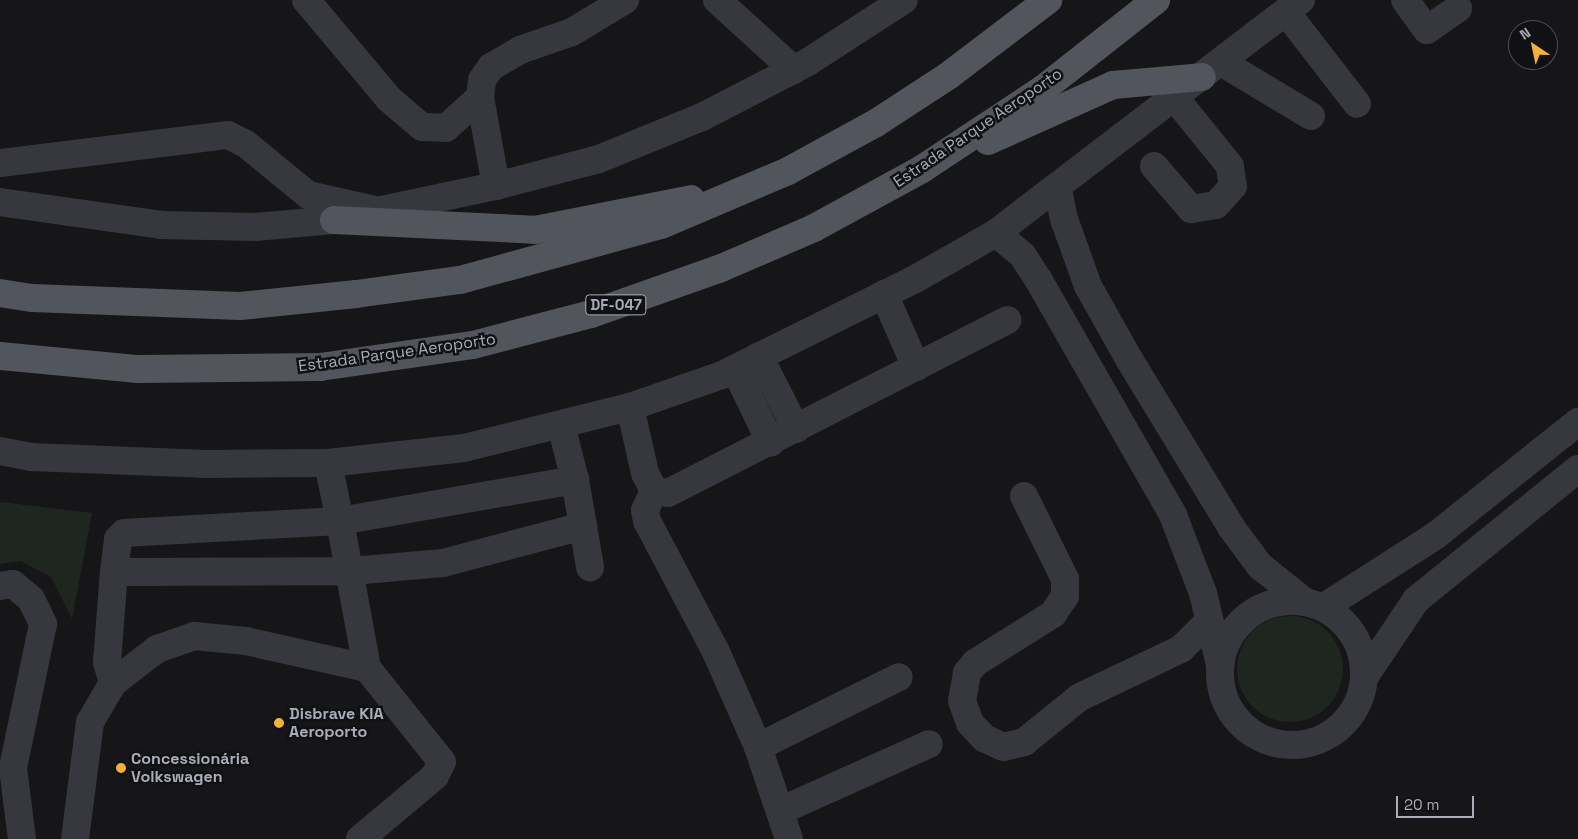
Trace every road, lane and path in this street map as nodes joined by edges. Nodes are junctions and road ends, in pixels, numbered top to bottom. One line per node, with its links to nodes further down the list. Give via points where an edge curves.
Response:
1 (306, 0): 12 (street, via 389,99 422,127 446,128)
2 (626, 0): 12 (street, via 572,32 491,67 482,80)
3 (717, 0): 11 (street)
4 (904, 0): 11 (street)
5 (1048, 0): 19 (main road, via 948,76 876,123)
6 (1156, 0): 18 (main road, Estrada Parque Aeroporto / DF-047, via 1042,88)
7 (1405, 0): 9 (street, via 1427,30)
8 (1294, 6): 10 (street); 14 (street)
9 (1458, 8)
10 (1212, 69): 13 (street); 15 (street); 18 (main road, via 1113,85)
11 (794, 70): 20 (street, via 702,117 599,159)
12 (480, 96): 20 (street)
13 (1175, 98): 17 (street, via 1230,166 1234,186 1216,205 1191,209); 21 (street)
14 (1357, 104)
15 (1311, 116)
16 (0, 163): 23 (street, via 228,134 246,144 308,195)
17 (1154, 166)
18 (922, 170): 31 (main road, Estrada Parque Aeroporto / DF-047, via 814,228 719,269 591,314 473,345 320,367 231,371 138,369)
19 (761, 183): 24 (main road, via 535,230); 27 (main road, via 662,225 460,280 240,306 32,298)
20 (496, 186): 23 (street)
21 (1058, 189): 25 (street); 26 (street, via 1064,219)
22 (0, 202): 24 (street, via 161,226 256,227)
23 (380, 211): 24 (street)
24 (334, 220)
25 (996, 233): 28 (street); 29 (street, via 1024,256)
26 (1088, 286): 29 (street); 51 (street, via 1231,527 1260,566)
27 (0, 293)
28 (884, 294): 32 (street); 33 (street)
29 (1052, 304): 52 (street, via 1173,515)
30 (1007, 320): 33 (street)
31 (0, 356)
32 (747, 363): 34 (street); 37 (street); 38 (street)
33 (916, 368): 37 (street)
34 (630, 407): 36 (street); 43 (street, via 645,473)
35 (1578, 422): 51 (street, via 1435,536)
36 (561, 426): 40 (street, via 464,448); 42 (street)
37 (796, 429): 38 (street)
38 (771, 443): 43 (street, via 668,493)
39 (0, 451): 40 (street, via 31,457 202,464)
40 (328, 463): 45 (street)
41 (1578, 469): 55 (street, via 1416,600)
42 (574, 480): 45 (street); 46 (street)
43 (654, 491): 59 (street, via 645,510 647,521 716,652)
44 (1024, 496): 52 (street, via 1065,579 1065,596 1054,614 975,663 967,673 962,701 970,723 984,738 1003,747 1024,742 1080,697 1181,649)
45 (340, 521): 48 (street); 49 (street, via 124,533 118,539)
46 (583, 526): 47 (street); 48 (street, via 443,563)
47 (590, 567)
48 (352, 571): 49 (street); 54 (street)
49 (114, 572): 57 (street, via 107,662)
50 (0, 586): 61 (street, via 13,584 31,600 42,624 12,768)
51 (1314, 604): 53 (street, via 1275,603 1248,616 1229,638); 55 (street, via 1351,632 1361,648)
52 (1209, 621): 53 (street)
53 (1220, 665): 55 (street, via 1222,691 1232,714 1250,732 1282,744 1324,738 1345,723 1359,702)
54 (367, 668): 57 (street, via 246,641 194,636 158,649); 63 (street, via 442,762 435,776)
55 (1365, 676)
56 (899, 677): 59 (street)
57 (113, 683): 62 (street, via 90,722)
58 (929, 744): 60 (street)
59 (758, 747): 60 (street)
60 (780, 811): 64 (street)
61 (22, 839)
62 (75, 839)
63 (360, 839)
64 (789, 839)

